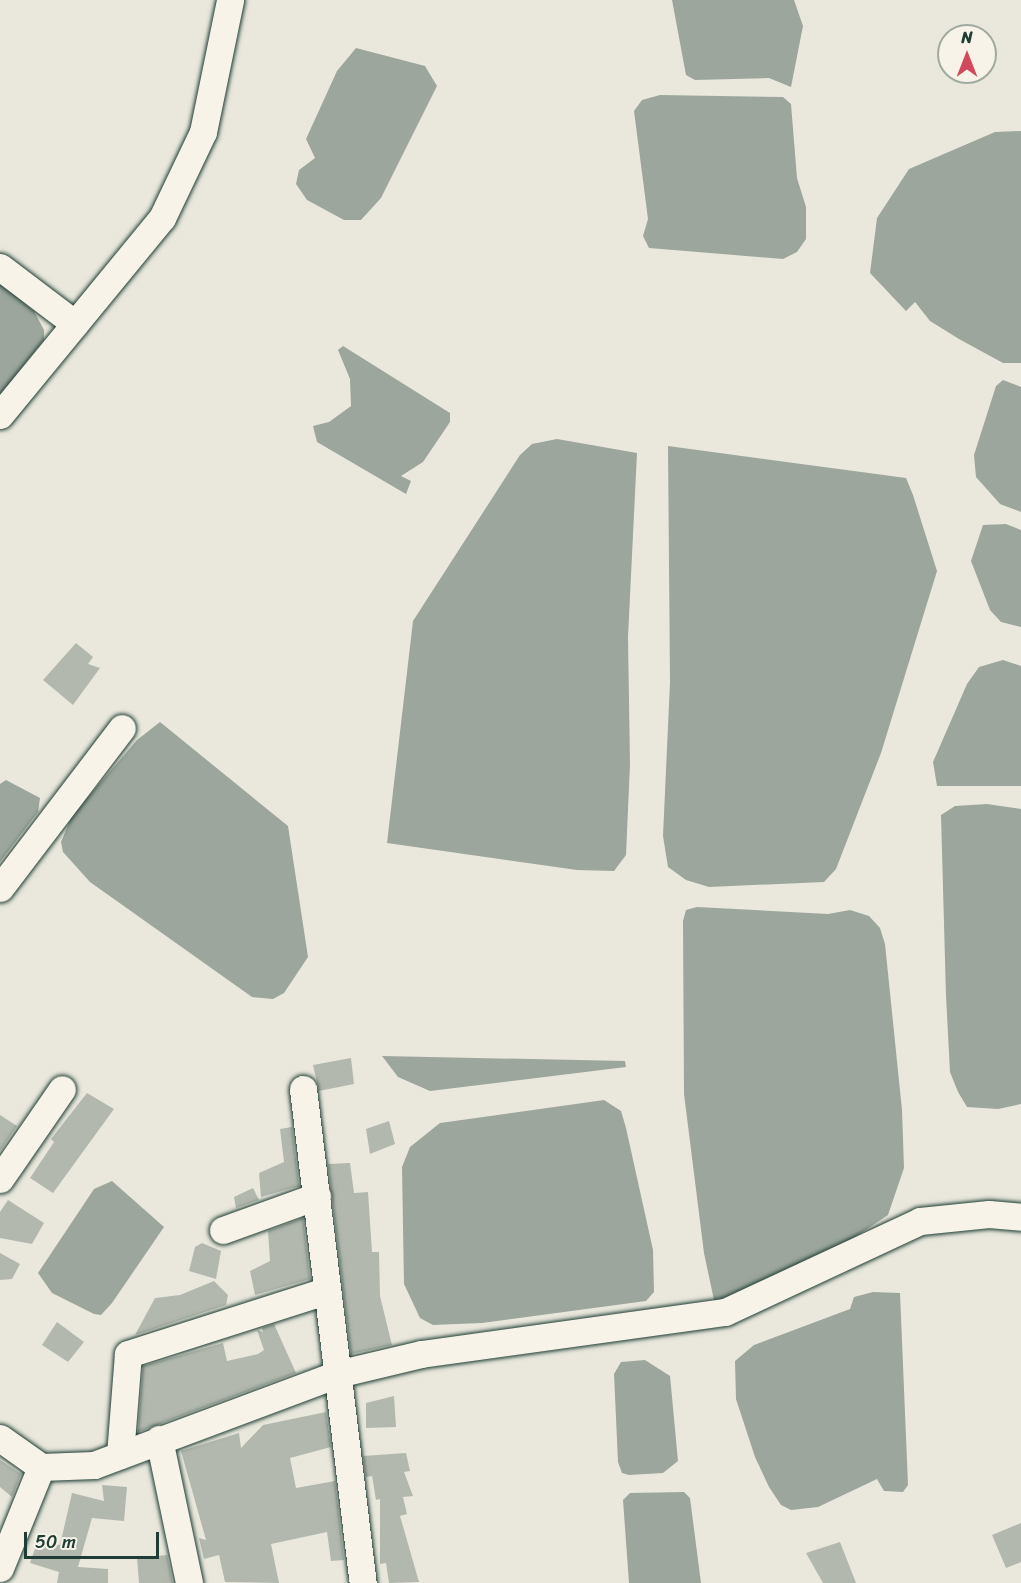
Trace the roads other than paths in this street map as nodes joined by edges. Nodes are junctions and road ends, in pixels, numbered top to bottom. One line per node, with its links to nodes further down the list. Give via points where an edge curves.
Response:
1 (230, 0): 3 (street, via 203,132 167,208)
2 (0, 267): 3 (street)
3 (75, 324): 4 (street)
4 (0, 415)
5 (122, 728): 6 (street)
6 (0, 888)
7 (62, 1089): 9 (street)
8 (303, 1089): 10 (street)
9 (0, 1179)
10 (317, 1196): 12 (street); 13 (street)
11 (1021, 1217): 14 (street, via 989,1214 920,1221 725,1312 421,1354)
12 (223, 1230)
13 (326, 1291): 14 (street); 17 (street, via 128,1354)
14 (337, 1374): 16 (street); 21 (street)
15 (0, 1438): 18 (street)
16 (159, 1439): 17 (street); 20 (street)
17 (120, 1455): 18 (street, via 94,1465)
18 (41, 1467): 19 (street)
19 (0, 1568)
20 (189, 1583)
21 (363, 1583)

